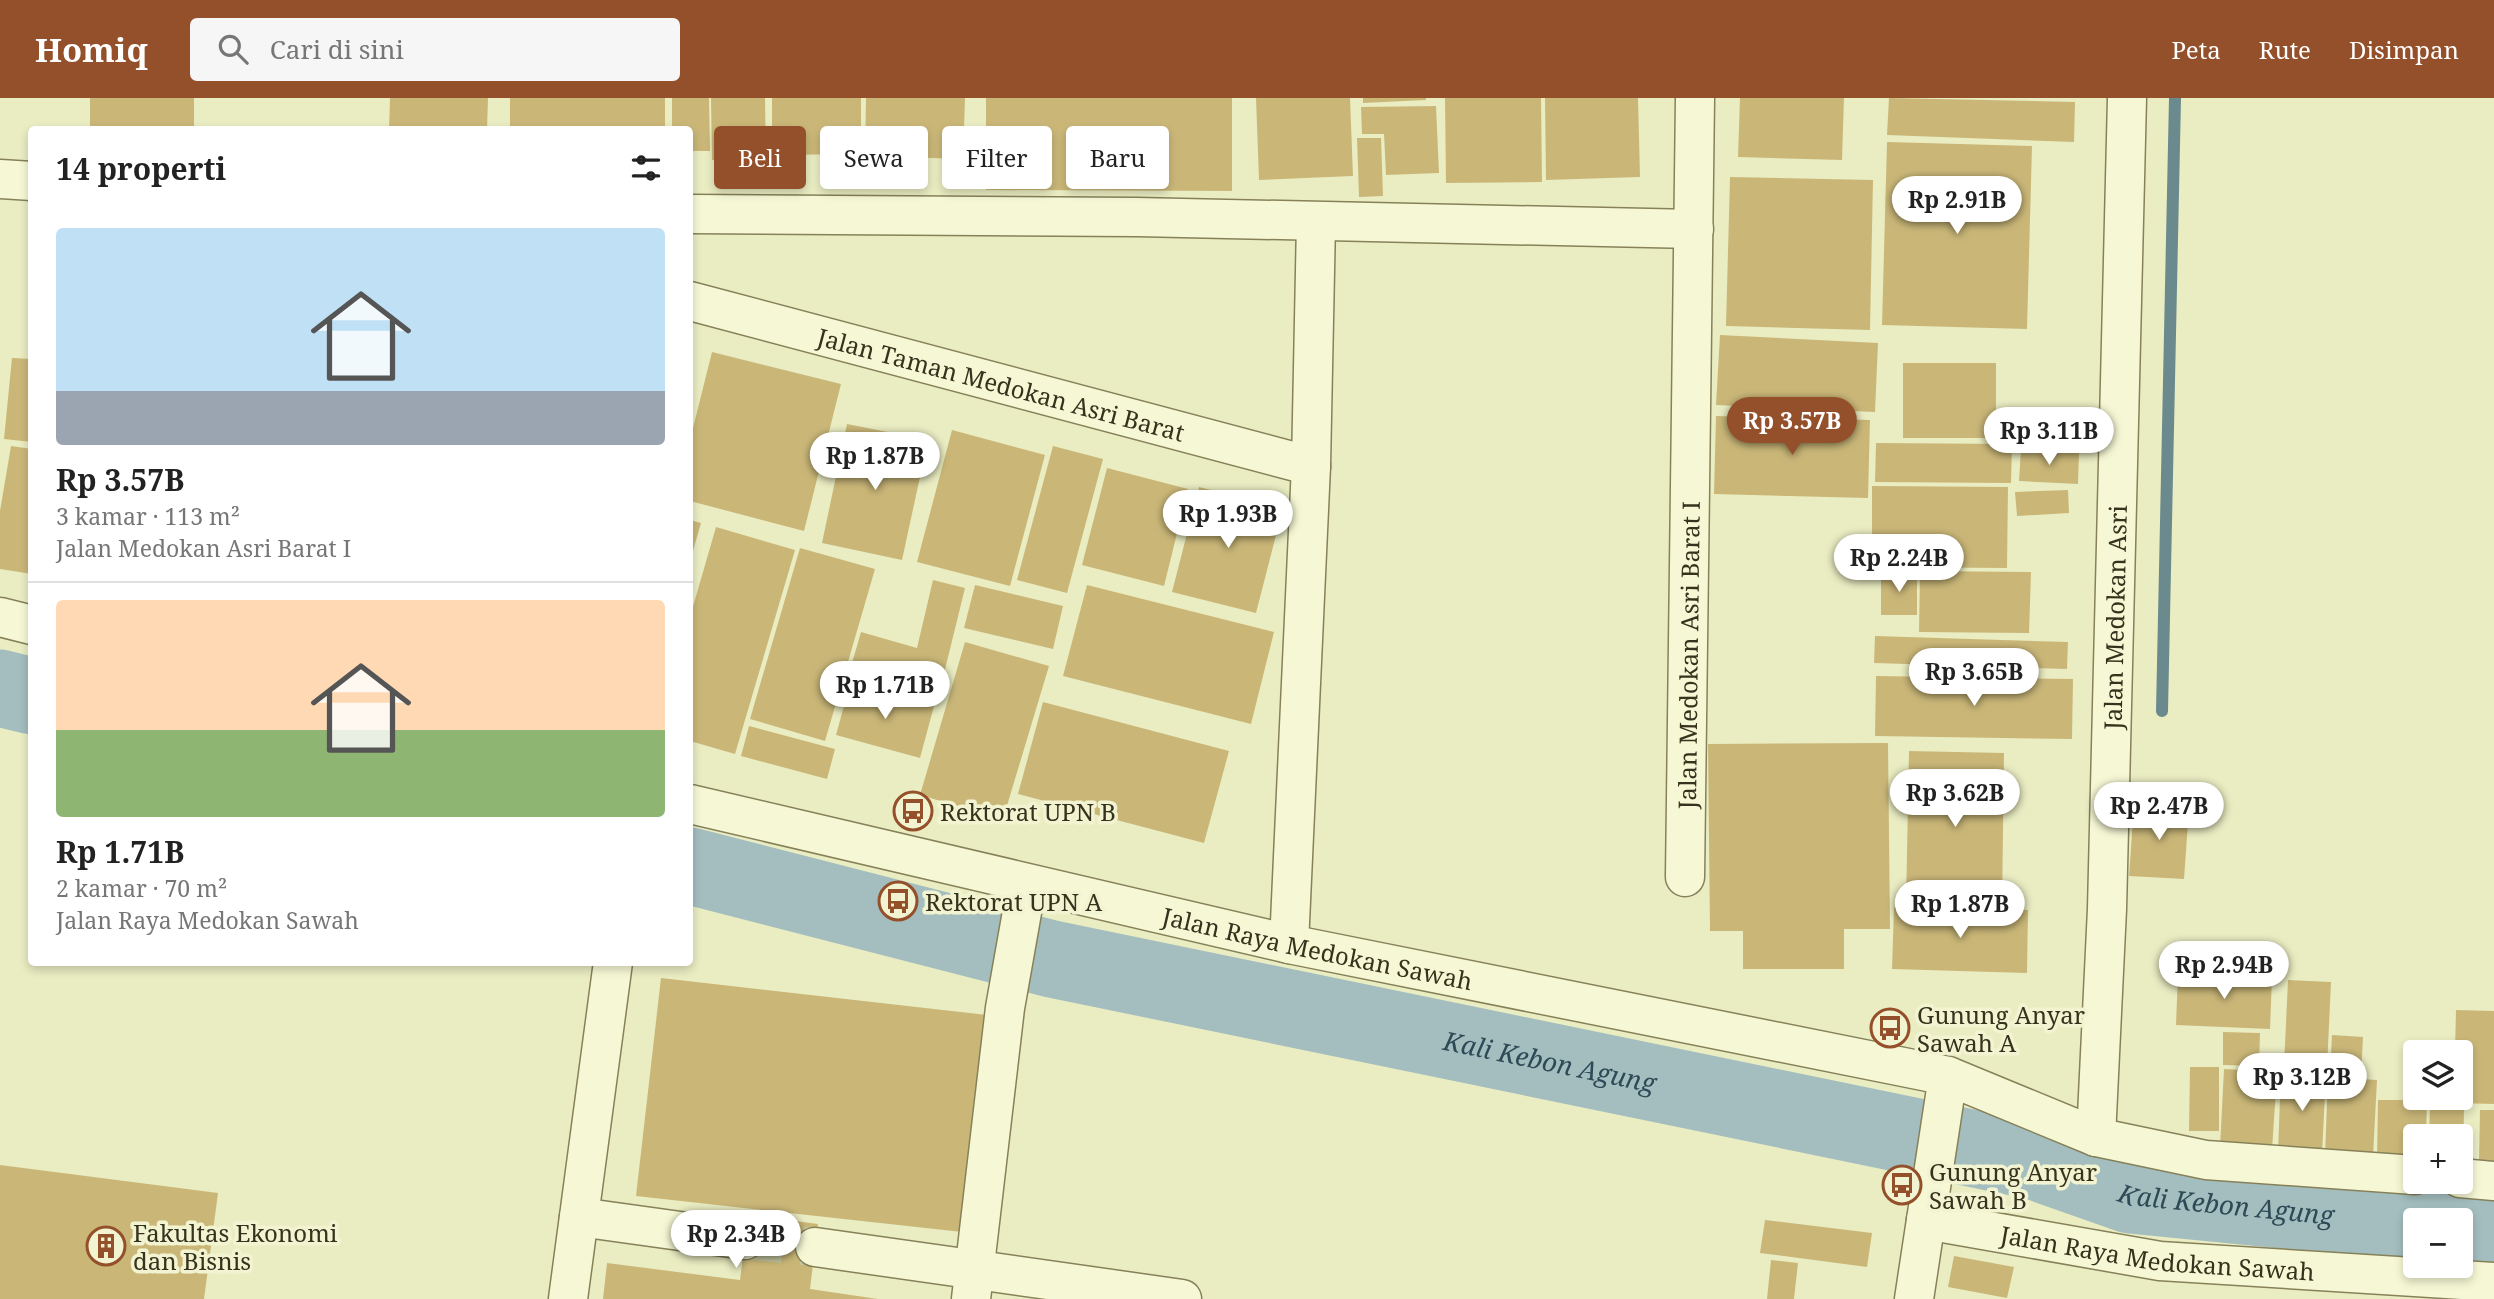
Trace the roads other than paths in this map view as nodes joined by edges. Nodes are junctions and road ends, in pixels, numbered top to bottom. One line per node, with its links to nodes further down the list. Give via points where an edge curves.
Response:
1 (1695, 98): 7 (street, Jalan Medokan Asri Barat I)
2 (2127, 98): 18 (street, Jalan Medokan Asri, via 2107,909)
3 (0, 179): 4 (street)
4 (28, 181)
5 (693, 214): 6 (street)
6 (1316, 222): 7 (street); 9 (street)
7 (1694, 229): 13 (street, Jalan Medokan Asri Barat I)
8 (693, 303): 9 (street, Jalan Taman Medokan Asri Barat)
9 (1311, 466): 15 (street)
10 (0, 617): 11 (street)
11 (28, 624)
12 (693, 805): 14 (street, Jalan Raya Medokan Sawah)
13 (1685, 877)
14 (1024, 898): 15 (street, Jalan Raya Medokan Sawah); 27 (street, via 1007,993)
15 (1289, 944): 17 (street, Jalan Raya Medokan Sawah)
16 (612, 966): 23 (street)
17 (1945, 1092): 18 (street, Jalan Raya Medokan Sawah); 22 (street)
18 (2096, 1137): 19 (street, Jalan Raya Medokan Sawah, via 2206,1160)
19 (2403, 1174)
20 (2473, 1179): 21 (street)
21 (2494, 1181)
22 (1928, 1206): 26 (street, Jalan Raya Medokan Sawah, via 2160,1261); 30 (street)
23 (579, 1217): 24 (street); 28 (street)
24 (745, 1240)
25 (815, 1247): 27 (street)
26 (2494, 1282)
27 (973, 1284): 29 (street)
28 (568, 1299)
29 (1182, 1299)
30 (1914, 1299)

